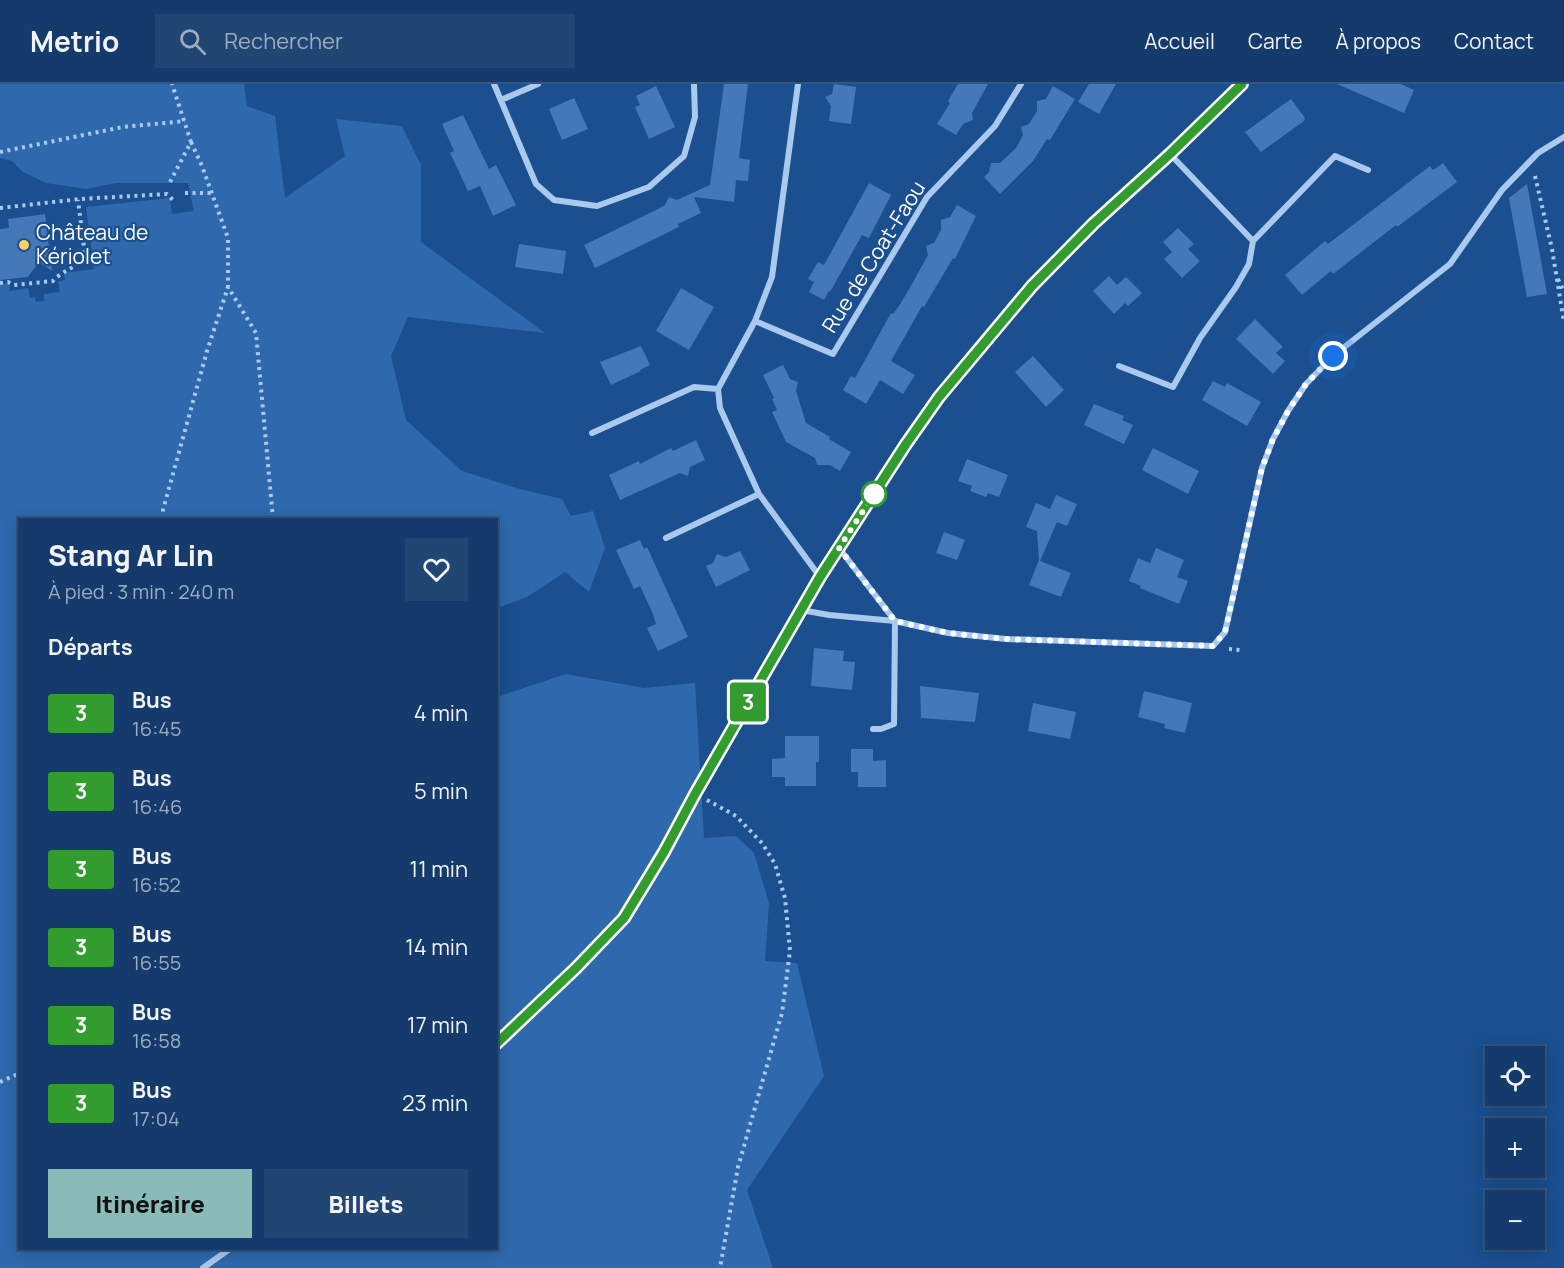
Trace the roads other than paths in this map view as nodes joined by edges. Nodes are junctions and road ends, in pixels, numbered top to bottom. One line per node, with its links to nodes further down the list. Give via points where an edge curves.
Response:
1 (494, 84): 7 (street)
2 (538, 84): 7 (street)
3 (694, 84): 7 (street, via 695,117 684,156 649,187 597,206 554,200 536,184)
4 (798, 84): 12 (street, via 772,277)
5 (1021, 84): 12 (street, Rue de Coat-Faou, via 995,126 927,197 833,354)
6 (1242, 84): 9 (street)
7 (501, 100)
8 (1564, 137): 21 (street, via 1538,153 1502,190 1450,264 1333,356 1306,384 1273,439 1262,468 1225,632 1213,646 1006,639 948,633)
9 (1170, 154): 11 (street); 18 (street, via 1093,224 1002,320 939,397)
10 (1368, 170): 11 (street, via 1335,156)
11 (1253, 241): 13 (street, via 1249,264 1173,387)
12 (754, 321): 14 (street)
13 (1119, 366)
14 (718, 389): 15 (street, via 694,387); 16 (street, via 720,408)
15 (592, 433)
16 (759, 494): 17 (street); 19 (street)
17 (666, 538)
18 (839, 548): 19 (street); 21 (street)
19 (820, 577): 20 (street)
20 (801, 610): 21 (street); 23 (street, via 624,918)
21 (895, 621): 22 (street, via 894,724)
22 (873, 729)
23 (498, 1042)
24 (228, 1250): 25 (street)
25 (203, 1268)

